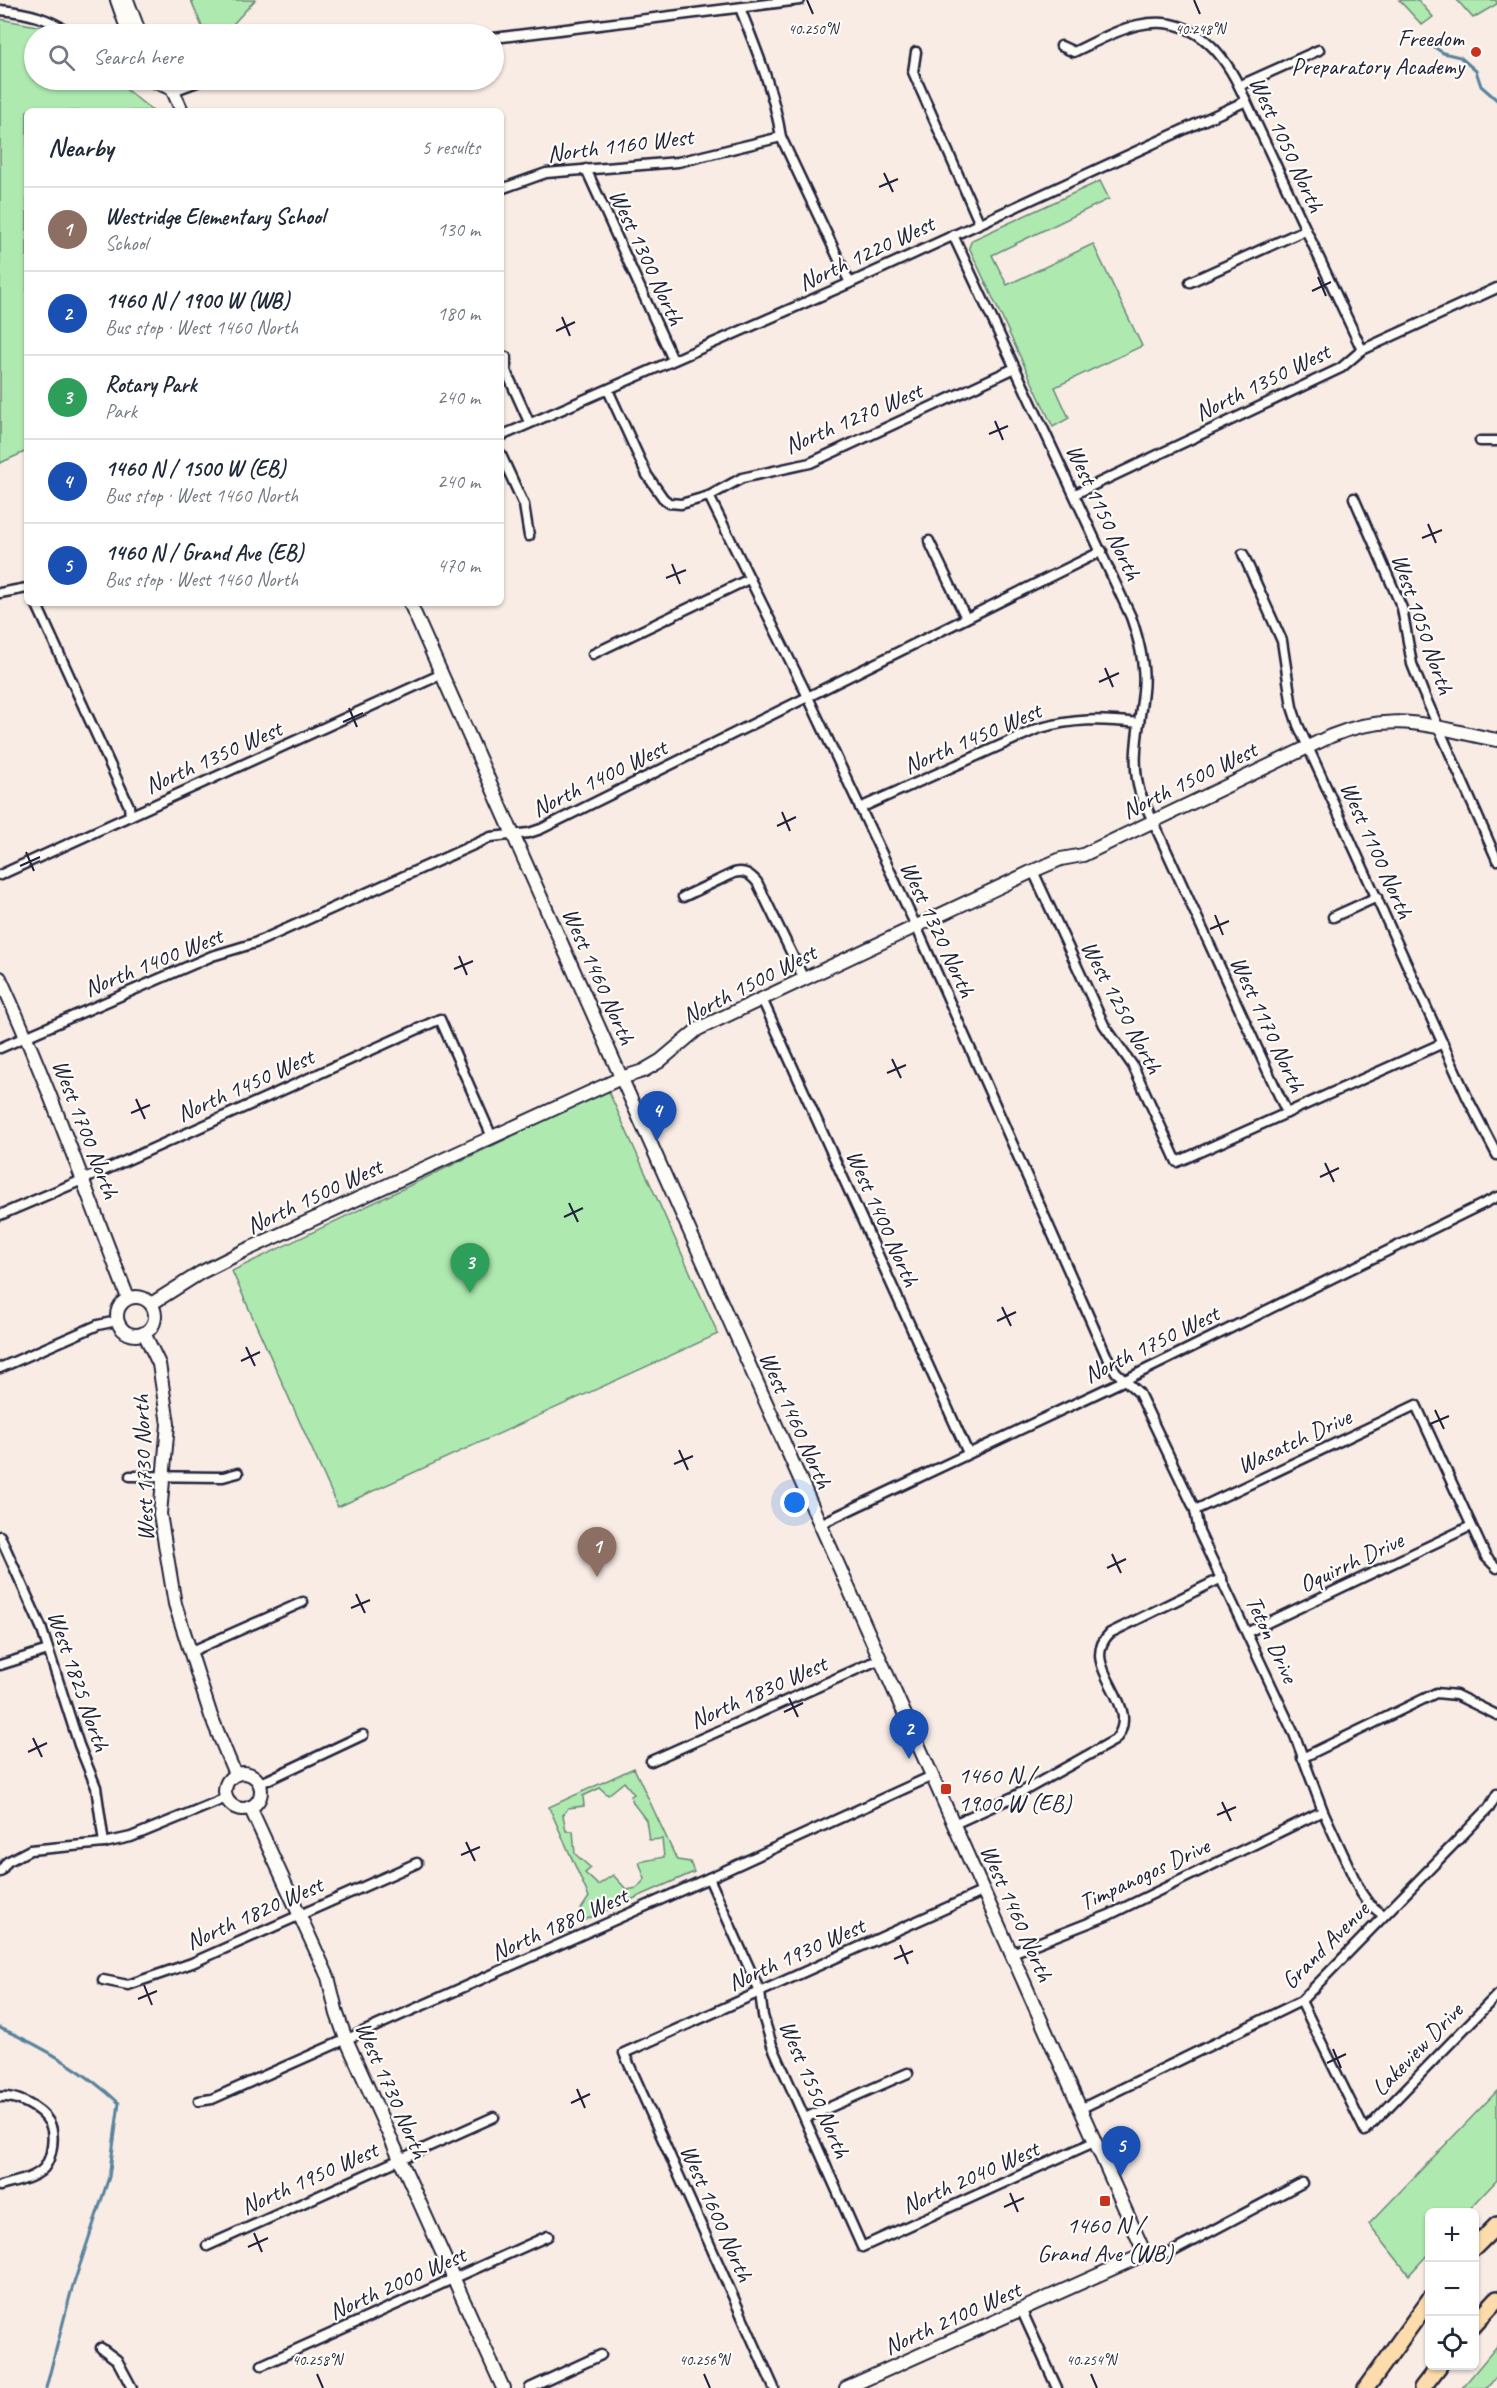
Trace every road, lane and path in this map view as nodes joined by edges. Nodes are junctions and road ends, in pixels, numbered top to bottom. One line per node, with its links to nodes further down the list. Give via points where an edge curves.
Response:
1 (117, 0): 7 (street)
2 (127, 0): 8 (street)
3 (800, 0): 4 (street)
4 (740, 8): 9 (street); 17 (street, via 763,66)
5 (0, 10): 6 (street, via 21,12)
6 (57, 24)
7 (125, 24)
8 (136, 24)
9 (504, 38)
10 (1061, 46): 13 (street, West 1050 North, via 1074,52 1125,29 1151,23 1175,26 1218,51)
11 (1319, 50): 13 (street)
12 (916, 52): 20 (street, via 913,72)
13 (1239, 86): 15 (street, West 1050 North)
14 (173, 91): 16 (street)
15 (1246, 101): 20 (street, North 1220 West); 21 (street, West 1050 North)
16 (181, 108)
17 (781, 137): 18 (street, North 1160 West, via 678,162); 24 (street)
18 (586, 170): 19 (street, North 1160 West, via 546,173); 28 (street, West 1300 North)
19 (504, 188)
20 (979, 222): 22 (street, North 1220 West)
21 (1305, 230): 23 (street); 26 (street, West 1050 North)
22 (953, 235): 24 (street, North 1220 West); 29 (street, West 1150 North)
23 (1190, 282)
24 (850, 283): 28 (street, North 1220 West)
25 (1497, 288): 26 (street, North 1350 West)
26 (1362, 350): 36 (street, North 1350 West, via 1341,368)
27 (506, 357): 31 (street, via 506,371)
28 (673, 360): 30 (street, North 1220 West)
29 (1015, 368): 36 (street, West 1150 North); 37 (street, North 1270 West, via 810,463 742,478)
30 (608, 390): 31 (street, North 1220 West); 37 (street, North 1270 West, via 646,475 663,498 681,504)
31 (529, 422): 32 (street, North 1220 West)
32 (504, 434)
33 (1480, 441): 34 (street)
34 (1497, 441)
35 (504, 462): 39 (street, via 524,506)
36 (1075, 494): 41 (street, West 1150 North)
37 (709, 496): 43 (street, West 1320 North)
38 (1354, 498): 53 (street, West 1050 North, via 1397,594 1412,664)
39 (529, 536)
40 (929, 541): 48 (street)
41 (1102, 551): 48 (street, North 1400 West); 52 (street, West 1150 North, via 1131,617 1139,647 1143,688)
42 (1244, 554): 55 (street, West 1100 North, via 1282,641 1292,707)
43 (749, 579): 49 (street); 51 (street, West 1320 North)
44 (24, 589): 45 (street)
45 (0, 593)
46 (37, 606): 57 (street, via 129,806)
47 (411, 606): 50 (street, West 1460 North)
48 (966, 618): 51 (street, North 1400 West)
49 (593, 654)
50 (442, 674): 57 (street, North 1350 West); 59 (street, West 1460 North)
51 (808, 697): 56 (street, West 1320 North); 59 (street, North 1400 West, via 541,829)
52 (1139, 723): 56 (street, North 1450 West, via 1094,719 1036,729); 58 (street, West 1150 North, via 1136,778)
53 (1439, 726): 54 (street, North 1500 West); 55 (street, North 1500 West, via 1406,721 1365,724); 60 (street, West 1050 North)
54 (1497, 740)
55 (1308, 746): 58 (street, North 1500 West); 64 (street, West 1100 North)
56 (860, 808): 66 (street, West 1320 North)
57 (130, 816): 62 (street, North 1350 West)
58 (1153, 820): 61 (street, North 1500 West, via 1083,855); 74 (street, West 1170 North)
59 (513, 833): 70 (street, North 1400 West, via 491,837 255,943 212,956); 73 (street, West 1460 North)
60 (1497, 861)
61 (1033, 871): 66 (street, North 1500 West); 74 (street, West 1250 North, via 1104,1025 1133,1066 1177,1162)
62 (0, 875)
63 (684, 897): 68 (street, via 734,873 748,874 757,882)
64 (1377, 897): 65 (street); 71 (street, West 1100 North)
65 (1333, 917)
66 (916, 926): 68 (street, North 1500 West); 85 (street, West 1320 North, via 1101,1345)
67 (0, 978): 70 (street, West 1700 North)
68 (804, 979): 69 (street, North 1500 West)
69 (762, 999): 73 (street, North 1500 West, via 698,1029 660,1061); 86 (street, West 1400 North)
70 (26, 1036): 72 (street, North 1400 West); 77 (street, West 1700 North)
71 (1443, 1043): 74 (street); 76 (street, West 1100 North)
72 (0, 1048)
73 (621, 1078): 75 (street, North 1500 West); 91 (street, West 1460 North)
74 (1287, 1113)
75 (492, 1137): 77 (street, North 1450 West, via 440,1019); 81 (street, North 1500 West, via 244,1251)
76 (1497, 1155)
77 (84, 1179): 79 (street, North 1450 West); 80 (street, West 1700 North)
78 (1497, 1197): 85 (street, North 1750 West)
79 (0, 1215)
80 (128, 1298): 81 (street, via 141,1297); 82 (street, via 119,1308)
81 (151, 1304): 83 (street, via 155,1317)
82 (117, 1321): 83 (street, via 131,1334); 84 (street, via 98,1325)
83 (144, 1333): 89 (street, West 1730 North, via 159,1364 168,1424)
84 (0, 1368)
85 (1125, 1380): 86 (street, North 1750 West); 90 (street, Teton Drive, via 1138,1393)
86 (968, 1453): 91 (street, North 1750 West)
87 (238, 1473): 89 (street, via 223,1477)
88 (130, 1476): 89 (street)
89 (164, 1476): 99 (street, West 1730 North, via 160,1514 175,1604)
90 (1195, 1510): 92 (street, Wasatch Drive, via 1416,1405); 95 (street, Teton Drive, via 1199,1532)
91 (820, 1524): 100 (street, West 1460 North)
92 (1471, 1526): 94 (street, via 1488,1561); 97 (street, Oquirrh Drive)
93 (0, 1536): 98 (street, West 1825 North)
94 (1497, 1568)
95 (1222, 1578): 97 (street, Teton Drive); 113 (street, via 1110,1633 1100,1646 1099,1658 1124,1714 1124,1728 1115,1740 1013,1797)
96 (303, 1602): 99 (street)
97 (1248, 1632): 104 (street, Teton Drive)
98 (48, 1650): 101 (street); 114 (street, West 1825 North, via 96,1787)
99 (190, 1652): 106 (street, West 1730 North)
100 (880, 1659): 105 (street, North 1830 West); 107 (street, West 1460 North)
101 (0, 1665)
102 (1497, 1714): 104 (street, via 1456,1695 1436,1693)
103 (363, 1735): 108 (street)
104 (1302, 1758): 112 (street, Teton Drive)
105 (651, 1761)
106 (235, 1774): 108 (street, via 249,1774); 110 (street, via 226,1784)
107 (932, 1776): 113 (street, West 1460 North); 117 (street, North 1880 West)
108 (259, 1784): 111 (street, via 259,1797)
109 (1497, 1794): 120 (street, Grand Avenue, via 1489,1808)
110 (226, 1798): 111 (street, via 236,1808); 114 (street, via 131,1837)
111 (250, 1807): 119 (street, West 1730 North)
112 (1323, 1810): 120 (street, Teton Drive, via 1360,1891); 121 (street, Timpanogos Drive, via 1109,1916)
113 (954, 1824): 118 (street, West 1460 North)
114 (104, 1843): 116 (street, via 30,1850 7,1862)
115 (417, 1863): 119 (street, North 1820 West)
116 (0, 1872)
117 (709, 1878): 123 (street, West 1550 North); 126 (street, North 1880 West)
118 (984, 1891): 121 (street, West 1460 North); 123 (street, North 1930 West)
119 (300, 1915): 122 (street, North 1820 West, via 192,1963 128,1985); 126 (street, West 1730 North, via 328,1977)
120 (1383, 1915): 125 (street, Grand Avenue)
121 (1012, 1953): 131 (street, West 1460 North)
122 (103, 1980)
123 (760, 1992): 127 (street, North 1930 West); 133 (street, West 1550 North, via 771,2045)
124 (1497, 1995): 125 (street, Lakeview Drive, via 1365,2131)
125 (1301, 2001): 131 (street, Grand Avenue)
126 (346, 2039): 130 (street, North 1880 West); 135 (street, West 1730 North)
127 (624, 2054): 156 (street, West 1600 North)
128 (908, 2073): 133 (street)
129 (0, 2097): 137 (street, via 15,2098 29,2105 49,2122 52,2136 45,2167)
130 (199, 2102)
131 (1080, 2109): 134 (street, West 1460 North)
132 (494, 2116): 135 (street, North 1950 West)
133 (805, 2118): 142 (street, West 1550 North)
134 (1094, 2142): 142 (street, North 2040 West); 143 (street, West 1460 North)
135 (400, 2158): 141 (street, North 1950 West); 144 (street, West 1730 North)
136 (1302, 2183): 143 (street, North 2100 West, via 1170,2253)
137 (0, 2186)
138 (1497, 2225): 140 (highway)
139 (548, 2236): 144 (street, North 2000 West)
140 (1479, 2243)
141 (207, 2246)
142 (862, 2247)
143 (1145, 2254): 147 (street, North 2100 West)
144 (454, 2278): 151 (street, North 2000 West); 154 (street, West 1730 North)
145 (1497, 2299): 148 (highway)
146 (1425, 2306): 159 (highway)
147 (1021, 2310): 157 (street, North 2100 West); 158 (street)
148 (1479, 2319)
149 (100, 2348): 153 (street, via 117,2360)
150 (601, 2355): 155 (street)
151 (262, 2365)
152 (1437, 2370): 160 (highway)
153 (132, 2388)
154 (503, 2388)
155 (530, 2388)
156 (774, 2388)
157 (846, 2388)
158 (1057, 2388)
159 (1366, 2388)
160 (1422, 2388)

